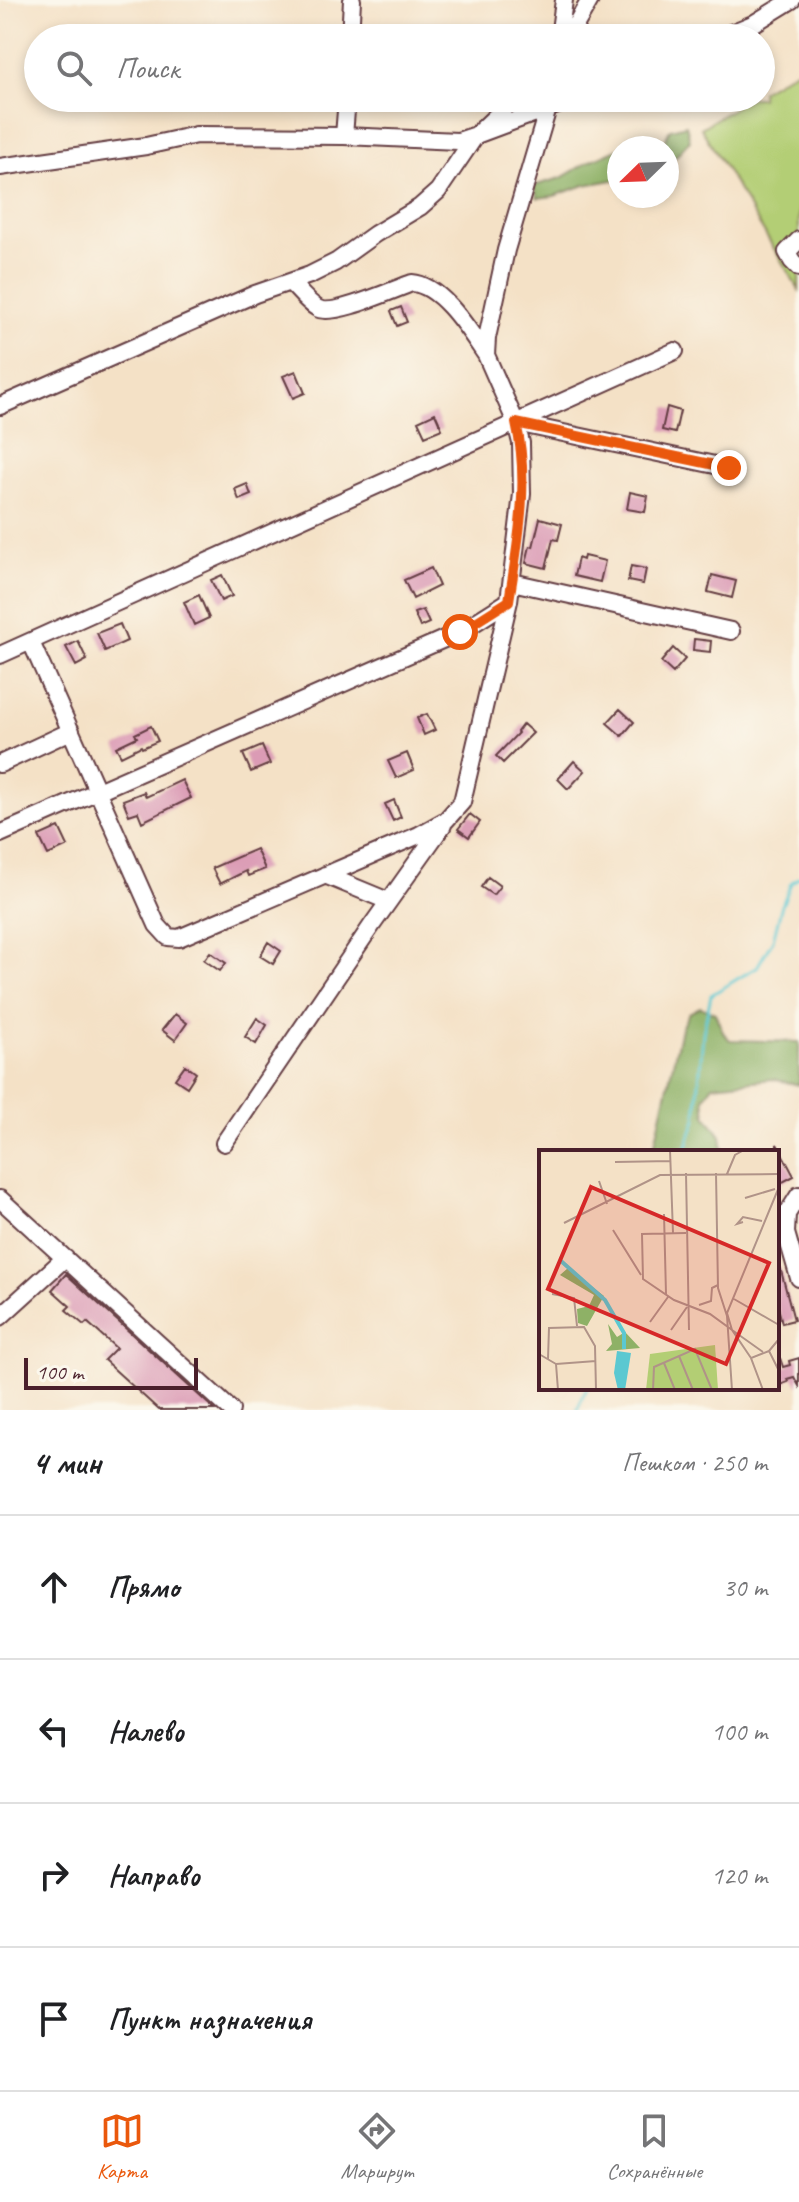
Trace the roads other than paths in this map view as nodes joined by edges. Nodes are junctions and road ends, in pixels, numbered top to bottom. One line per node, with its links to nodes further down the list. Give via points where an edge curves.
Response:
1 (352, 0): 5 (street)
2 (564, 0): 6 (street)
3 (590, 0): 7 (street)
4 (792, 0): 8 (street)
5 (351, 24)
6 (561, 24)
7 (576, 24)
8 (753, 24)
9 (346, 112): 14 (street)
10 (500, 112): 13 (street)
11 (531, 112): 13 (street)
12 (548, 112): 20 (street, via 506,250)
13 (476, 135): 14 (street, via 458,141); 18 (street, via 438,191 420,207 336,262)
14 (344, 136): 15 (street, via 196,135)
15 (0, 167)
16 (799, 240): 17 (street, via 787,252)
17 (799, 268)
18 (290, 282): 20 (street, via 327,312 423,283 463,320); 21 (street)
19 (675, 351): 22 (street)
20 (486, 355): 22 (street)
21 (0, 406)
22 (516, 423): 23 (street); 24 (street, via 522,494); 27 (street)
23 (729, 468)
24 (512, 582): 25 (street); 26 (street)
25 (509, 601): 31 (street, via 460,632); 32 (street, via 462,802)
26 (731, 631)
27 (31, 642): 28 (street); 29 (street)
28 (0, 655)
29 (71, 731): 30 (street); 31 (street)
30 (0, 764)
31 (98, 791): 33 (street); 34 (street, via 157,925 168,937 179,938)
32 (446, 820): 34 (street); 35 (street)
33 (0, 834)
34 (325, 875): 35 (street)
35 (388, 901): 36 (street)
36 (224, 1143)
37 (799, 1195): 40 (street, via 787,1214 786,1233)
38 (0, 1199): 39 (street)
39 (65, 1258): 41 (street); 42 (street)
40 (799, 1278)
41 (0, 1317)
42 (231, 1410)

